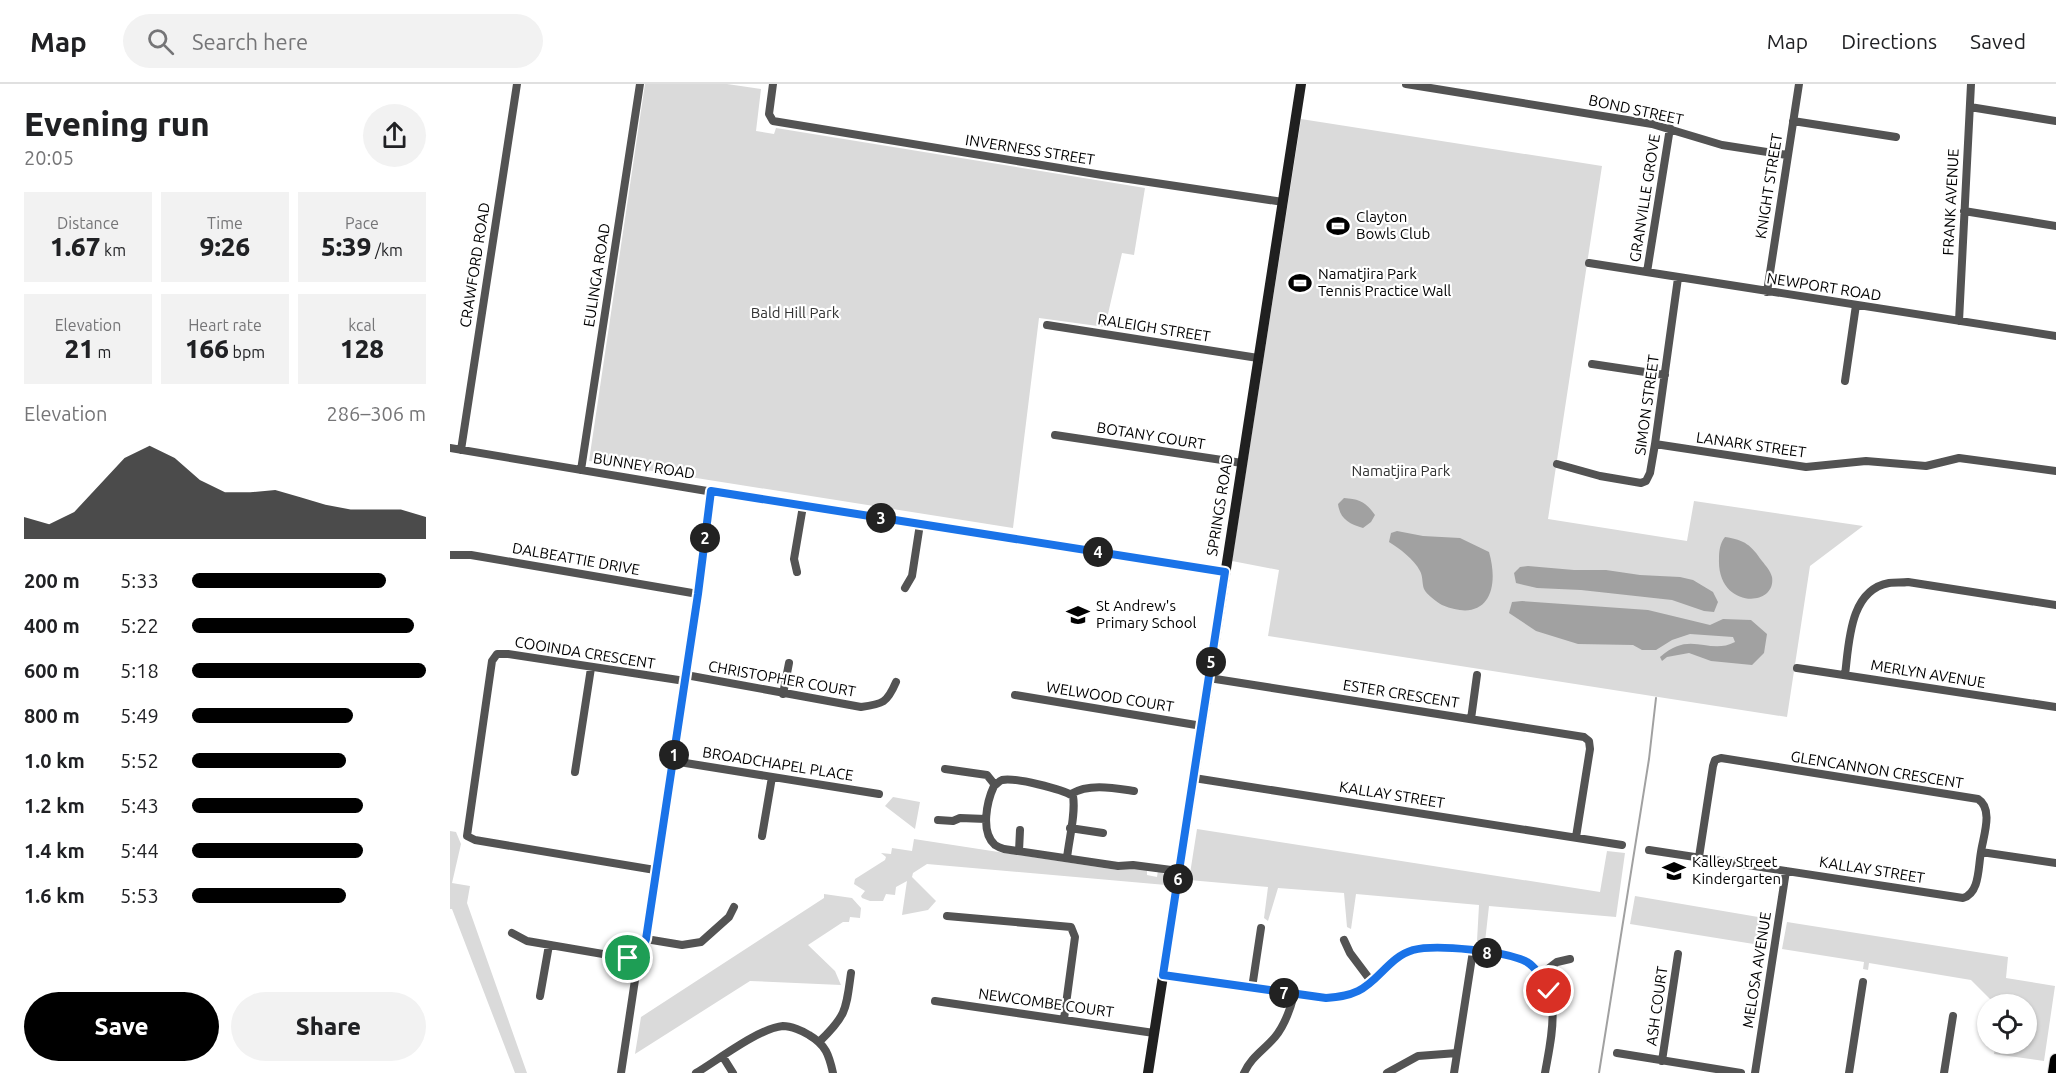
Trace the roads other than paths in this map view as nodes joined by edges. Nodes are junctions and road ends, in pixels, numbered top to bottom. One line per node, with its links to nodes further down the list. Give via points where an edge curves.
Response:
1 (517, 84): 32 (street, CRAWFORD ROAD)
2 (640, 84): 35 (street, EULINGA ROAD)
3 (773, 84): 14 (street, INVERNESS STREET, via 769,114 772,121)
4 (1298, 84): 14 (main road, SPRINGS ROAD)
5 (1406, 84): 11 (street, BOND STREET)
6 (1799, 84): 9 (street, KNIGHT STREET)
7 (1971, 84): 8 (street, FRANK AVENUE)
8 (1970, 107): 10 (street); 15 (street, FRANK AVENUE)
9 (1793, 121): 12 (street); 13 (street, KNIGHT STREET)
10 (2056, 121)
11 (1670, 128): 13 (street, BOND STREET, via 1722,145); 18 (street, GRANVILLE GROVE)
12 (1896, 137)
13 (1787, 155): 20 (street, KNIGHT STREET)
14 (1283, 202): 25 (main road, SPRINGS ROAD)
15 (1964, 212): 16 (street); 22 (street, FRANK AVENUE)
16 (2056, 226)
17 (1589, 263): 18 (street, NEWPORT ROAD)
18 (1647, 272): 19 (street, NEWPORT ROAD)
19 (1678, 278): 20 (street, NEWPORT ROAD); 27 (street, SIMON STREET)
20 (1767, 292): 21 (street, NEWPORT ROAD)
21 (1856, 305): 22 (street, NEWPORT ROAD); 28 (street)
22 (1959, 321): 24 (street, NEWPORT ROAD)
23 (1047, 325): 25 (street, RALEIGH STREET)
24 (2056, 336)
25 (1258, 358): 33 (main road, SPRINGS ROAD)
26 (1592, 364): 27 (street)
27 (1665, 375): 30 (street, SIMON STREET)
28 (1845, 381)
29 (1056, 435): 33 (street, BOTANY COURT)
30 (1655, 444): 34 (street, SIMON STREET, via 1650,473 1641,483); 36 (street, LANARK STREET, via 1806,467 1866,461 1926,466 1959,458)
31 (450, 448): 32 (street, BUNNEY ROAD)
32 (461, 450): 35 (street, BUNNEY ROAD)
33 (1242, 464): 42 (main road, SPRINGS ROAD)
34 (1557, 464)
35 (581, 470): 37 (street, BUNNEY ROAD)
36 (2056, 471)
37 (711, 491): 38 (street, BUNNEY ROAD); 44 (street)
38 (803, 506): 39 (street, BUNNEY ROAD); 41 (street, via 795,560)
39 (920, 524): 42 (street, BUNNEY ROAD); 43 (street, via 912,576)
40 (450, 555): 44 (street, DALBEATTIE DRIVE, via 471,555)
41 (797, 572)
42 (1225, 572): 52 (main road, SPRINGS ROAD)
43 (905, 588)
44 (698, 594): 51 (street)
45 (2056, 605): 50 (street, via 1908,582 1887,584 1870,592 1860,604 1853,621)
46 (789, 663): 54 (street)
47 (591, 668): 51 (street, COOINDA CRESCENT); 61 (street); 82 (street, COOINDA CRESCENT, via 497,654 492,661 467,836)
48 (1797, 668): 50 (street, MERLYN AVENUE)
49 (1478, 675): 57 (street)
50 (1845, 675): 56 (street, MERLYN AVENUE)
51 (686, 678): 54 (street, CHRISTOPHER COURT); 59 (street)
52 (1209, 678): 57 (street, ESTER CRESCENT); 58 (main road, SPRINGS ROAD)
53 (896, 682): 54 (street, CHRISTOPHER COURT, via 889,697 879,705 861,707)
54 (783, 694)
55 (1015, 695): 58 (street, WELWOOD COURT)
56 (2056, 707)
57 (1471, 719): 74 (street, ESTER CRESCENT, via 1592,738)
58 (1202, 726): 63 (main road, SPRINGS ROAD)
59 (673, 761): 62 (street, BROADCHAPEL PLACE); 82 (street)
60 (945, 769): 64 (street, via 989,776)
61 (575, 772)
62 (772, 777): 66 (street, BROADCHAPEL PLACE); 73 (street)
63 (1194, 778): 74 (street, KALLAY STREET); 83 (main road, SPRINGS ROAD)
64 (994, 785): 67 (street, via 1005,780 1058,788); 69 (street)
65 (1134, 791): 67 (street, via 1082,788)
66 (879, 794)
67 (1071, 794): 70 (street, via 1075,808)
68 (938, 819): 69 (street)
69 (986, 819): 77 (street, via 995,845)
70 (1070, 828): 72 (street); 80 (street)
71 (1020, 830): 77 (street)
72 (1104, 833)
73 (762, 836)
74 (1576, 837): 75 (street, KALLAY STREET)
75 (1622, 845)
76 (1650, 850): 79 (street, KALLAY STREET)
77 (1019, 851): 80 (street)
78 (1981, 852): 79 (street, GLENCANNON CRESCENT, via 1987,813 1978,799 1713,756); 81 (street); 84 (street, KALLAY STREET, via 1974,889 1963,898)
79 (1699, 857): 84 (street, KALLAY STREET)
80 (1067, 858): 83 (street)
81 (2056, 863)
82 (655, 870): 89 (street)
83 (1179, 870): 97 (main road, SPRINGS ROAD)
84 (1786, 870): 125 (street, MELOSA AVENUE)
85 (734, 907): 89 (street, via 729,917 701,942 682,945)
86 (946, 916): 106 (street, via 1071,927 1075,937)
87 (1261, 928): 101 (street)
88 (512, 933): 91 (street, via 526,941)
89 (646, 939): 95 (street)
90 (1344, 940): 99 (street)
91 (549, 945): 95 (street); 103 (street)
92 (1473, 951): 98 (street, via 1528,962); 99 (street, via 1442,947 1414,950 1396,958); 109 (street)
93 (1678, 954): 113 (street, ASH COURT)
94 (1570, 959): 98 (street, via 1557,962)
95 (638, 960): 115 (street)
96 (850, 973): 108 (street, via 844,1012)
97 (1163, 975): 101 (street); 107 (main road, SPRINGS ROAD)
98 (1540, 975): 123 (street, via 1554,1009)
99 (1371, 981): 102 (street, via 1359,991 1341,997)
100 (1863, 982): 126 (street)
101 (1252, 988): 102 (street)
102 (1294, 994): 120 (street, via 1288,1016 1275,1037 1256,1054)
103 (540, 996)
104 (935, 1001): 106 (street, NEWCOMBE COURT)
105 (1953, 1016): 127 (street)
106 (1064, 1019): 107 (street, NEWCOMBE COURT)
107 (1154, 1033): 119 (main road, SPRINGS ROAD)
108 (820, 1041): 111 (street, via 785,1026 766,1030); 118 (street, via 829,1053)
109 (1457, 1053): 121 (street, via 1424,1054); 122 (street)
110 (1617, 1053): 113 (street)
111 (723, 1057): 116 (street); 117 (street)
112 (2056, 1060): 128 (main road)
113 (1662, 1061): 114 (street)
114 (1708, 1070): 124 (street)
115 (621, 1073)
116 (696, 1073)
117 (733, 1073)
118 (833, 1073)
119 (1148, 1073)
120 (1244, 1073)
121 (1387, 1073)
122 (1454, 1073)
123 (1545, 1073)
124 (1741, 1073)
125 (1755, 1073)
126 (1850, 1073)
127 (1944, 1073)
128 (2054, 1073)

